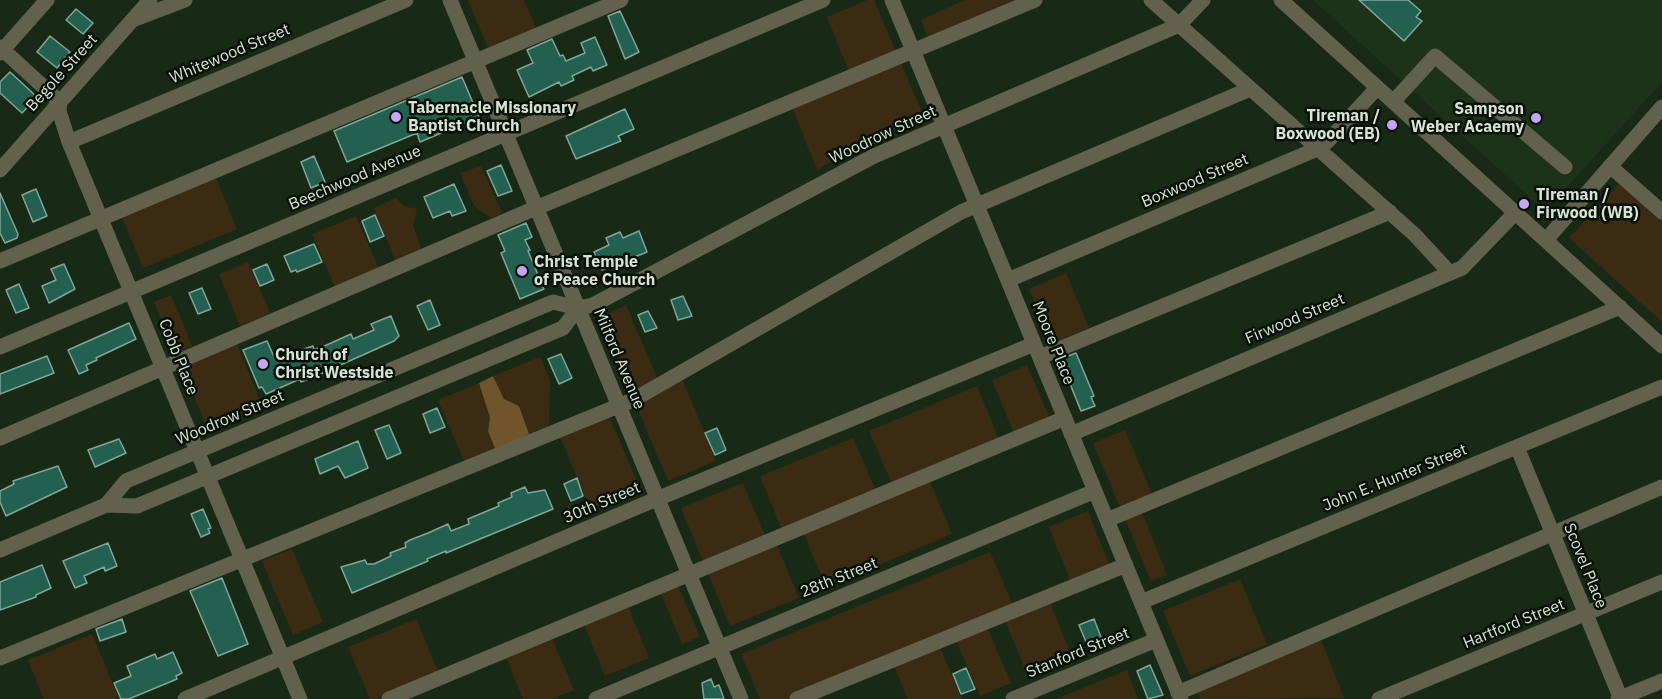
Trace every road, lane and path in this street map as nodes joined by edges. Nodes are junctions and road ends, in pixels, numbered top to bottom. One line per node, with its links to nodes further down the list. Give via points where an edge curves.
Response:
1 (47, 0): 16 (street)
2 (150, 0): 13 (street, Begole Street)
3 (185, 0): 13 (street)
4 (406, 0): 25 (street, Whitewood Street)
5 (450, 0): 17 (street, Milford Avenue)
6 (621, 0): 17 (street)
7 (823, 0): 24 (street, Beechwood Avenue)
8 (892, 0): 15 (street, Moore Place)
9 (1035, 0): 15 (street)
10 (1151, 0): 14 (street)
11 (1203, 0): 14 (street, Woodrow Street)
12 (1281, 0): 18 (street)
13 (132, 21): 20 (street, Begole Street)
14 (1179, 25): 19 (street); 23 (street, Woodrow Street)
15 (913, 49): 23 (street, Moore Place); 31 (street)
16 (1, 50): 20 (street)
17 (476, 61): 24 (street, Milford Avenue); 35 (street)
18 (1377, 88): 21 (street); 26 (street, Boxwood Street)
19 (1250, 89): 26 (street); 30 (street)
20 (60, 102): 25 (street, Cobb Place); 29 (street, Begole Street)
21 (1393, 102): 28 (street, via 1435,56); 34 (street)
22 (1662, 107): 27 (street)
23 (945, 126): 30 (street, Moore Place); 42 (street, Woodrow Street, via 874,156 593,305)
24 (506, 134): 31 (street, Milford Avenue); 40 (street, Beechwood Avenue)
25 (69, 142): 35 (street, Cobb Place)
26 (1317, 149): 32 (street); 39 (street, Boxwood Street)
27 (1610, 166): 33 (street); 36 (street)
28 (1565, 167)
29 (0, 170)
30 (977, 204): 39 (street, Moore Place); 48 (street)
31 (537, 208): 42 (street, Milford Avenue); 46 (street)
32 (1390, 212): 38 (street); 45 (street, 30th Street)
33 (1662, 212)
34 (1515, 213): 36 (street); 38 (street, Firwood Street, via 1469,263)
35 (101, 219): 37 (street); 40 (street, Cobb Place)
36 (1546, 240): 41 (street)
37 (0, 261)
38 (1450, 273): 50 (street, Firwood Street)
39 (1008, 280): 45 (street, Moore Place)
40 (131, 291): 44 (street, Beechwood Avenue); 46 (street, Cobb Place)
41 (1620, 307): 43 (street); 59 (street)
42 (578, 308): 48 (street, Milford Avenue); 53 (street, Woodrow Street, via 553,302); 54 (street, Woodrow Street, via 563,328)
43 (1662, 346)
44 (0, 347)
45 (1037, 351): 49 (street, Moore Place); 57 (street, 30th Street)
46 (163, 368): 51 (street); 53 (street, Cobb Place)
47 (1662, 387): 52 (street, John E. Hunter Street)
48 (619, 406): 57 (street, Milford Avenue); 62 (street)
49 (1065, 418): 50 (street, Moore Place); 64 (street)
50 (1071, 434): 56 (street, Moore Place)
51 (0, 438)
52 (1517, 447): 60 (street, Scovel Place); 66 (street, John E. Hunter Street)
53 (197, 452): 54 (street, Cobb Place); 58 (street, Woodrow Street, via 126,481)
54 (208, 477): 58 (street, Woodrow Street, via 137,506); 62 (street, Cobb Place)
55 (1662, 487): 60 (street)
56 (1095, 491): 59 (street, Moore Place); 69 (street, 28th Street)
57 (657, 500): 64 (street, Milford Avenue); 71 (street, 30th Street)
58 (106, 505): 61 (street, Woodrow Street)
59 (1107, 520): 63 (street, Moore Place)
60 (1552, 533): 67 (street, Scovel Place); 73 (street)
61 (0, 550)
62 (242, 560): 70 (street); 71 (street, Cobb Place)
63 (1126, 565): 66 (street, Moore Place); 79 (street)
64 (689, 574): 69 (street, Milford Avenue); 76 (street)
65 (1662, 582): 67 (street, Hartford Street)
66 (1141, 602): 68 (street, Moore Place)
67 (1586, 614): 81 (street, Hartford Street); 82 (street, Scovel Place)
68 (1156, 640): 73 (street, Moore Place); 80 (street, Stanford Street)
69 (719, 647): 77 (street, 28th Street); 78 (street, Milford Avenue)
70 (0, 658)
71 (283, 659): 74 (street, 30th Street); 75 (street, Cobb Place)
72 (1662, 681): 82 (street)
73 (1180, 696)
74 (185, 699)
75 (300, 699)
76 (389, 699)
77 (596, 699)
78 (741, 699)
79 (797, 699)
80 (1013, 699)
81 (1379, 699)
82 (1620, 699)

